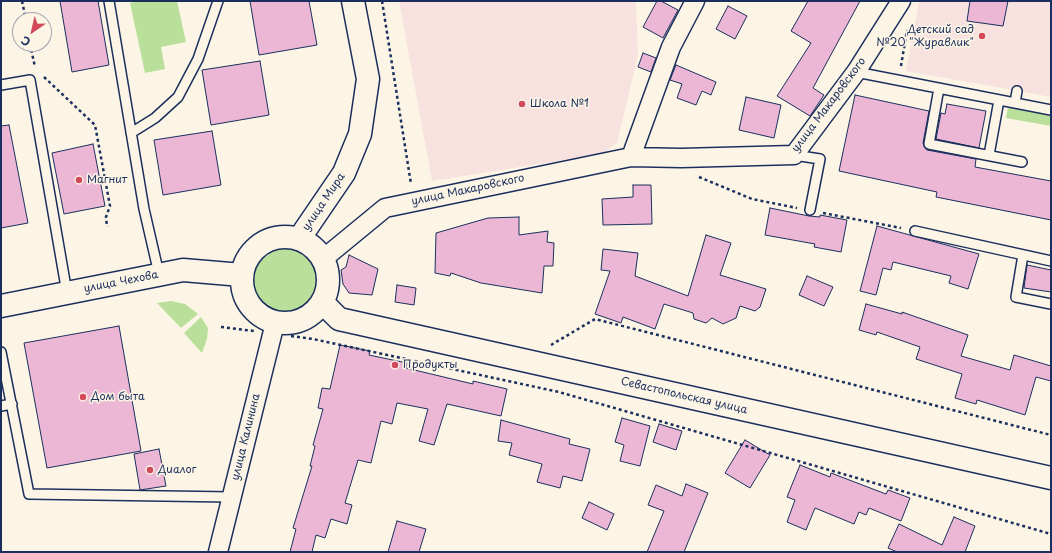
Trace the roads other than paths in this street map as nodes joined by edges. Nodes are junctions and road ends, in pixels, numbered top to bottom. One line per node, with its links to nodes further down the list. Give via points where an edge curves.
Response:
1 (109, 1): 13 (lane)
2 (218, 1): 13 (lane, via 198,59 178,97 155,118)
3 (353, 1): 20 (main road, улица Мира, via 368,79 360,134 344,173)
4 (695, 1): 16 (street, via 671,47)
5 (901, 1): 6 (street, улица Макаровского)
6 (856, 72): 8 (lane); 14 (street, улица Макаровского)
7 (1, 86): 26 (lane, via 30,80)
8 (939, 88): 10 (lane); 15 (lane, via 929,144)
9 (1017, 91): 11 (lane)
10 (999, 100): 11 (lane); 15 (lane)
11 (1015, 103): 12 (lane)
12 (1051, 110)
13 (131, 133): 24 (lane, via 144,209)
14 (794, 155): 16 (street, улица Макаровского); 18 (lane, via 820,159)
15 (989, 155): 17 (lane)
16 (631, 157): 22 (street, улица Макаровского, via 385,208)
17 (1022, 162)
18 (810, 210)
19 (915, 231): 21 (lane)
20 (299, 239): 22 (main road, via 313,247); 25 (main road, via 271,239 258,247 247,261)
21 (1023, 255): 23 (lane); 28 (lane, via 1016,297)
22 (323, 259): 27 (main road, via 329,286)
23 (1051, 261)
24 (159, 274): 25 (main road, улица Чехова, via 183,270); 26 (main road, улица Чехова)
25 (242, 275): 30 (main road, via 246,299 254,311)
26 (67, 293): 29 (main road, улица Чехова)
27 (322, 303): 30 (main road, via 311,316); 34 (main road, Севастопольская улица, via 339,319)
28 (1051, 304)
29 (1, 306)
30 (274, 328): 35 (street, улица Калинина)
31 (1, 352): 32 (lane)
32 (12, 404): 33 (lane); 35 (lane, via 29,494)
33 (1, 406)
34 (1051, 478)
35 (231, 497): 36 (street, улица Калинина)
36 (218, 552)

